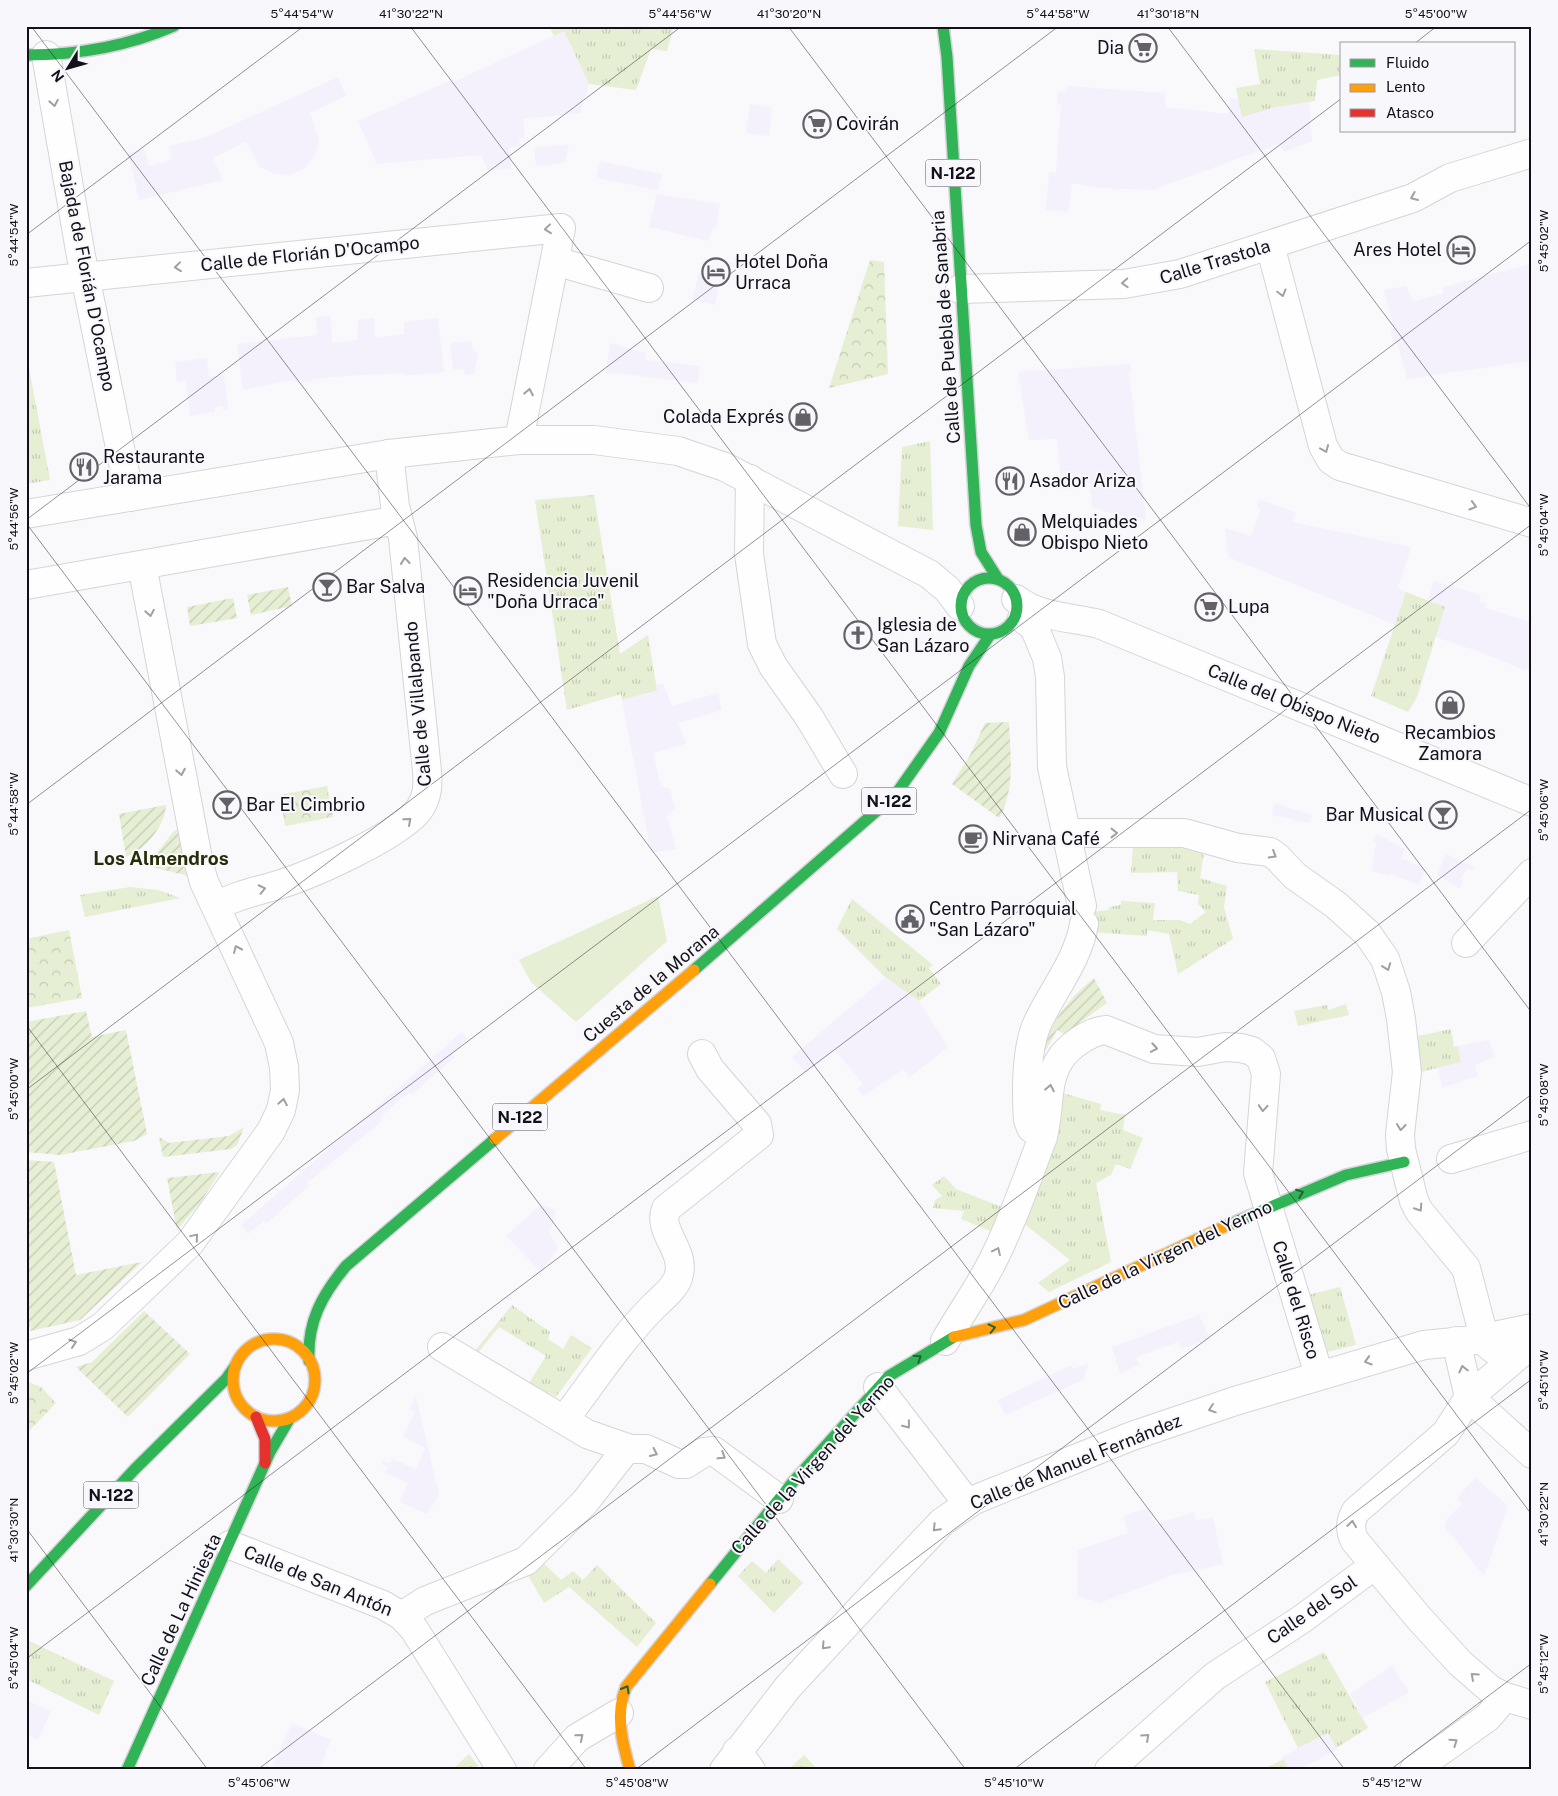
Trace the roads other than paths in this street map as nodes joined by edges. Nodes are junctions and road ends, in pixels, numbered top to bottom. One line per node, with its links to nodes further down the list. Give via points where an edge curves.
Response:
1 (174, 26): 4 (main road, via 101,50)
2 (943, 26): 5 (main road, Calle de Puebla de Sanabria / N-122)
3 (953, 26): 5 (main road, Calle de Puebla de Sanabria / N-122)
4 (36, 55): 9 (street, Bajada de Florián D'Ocampo, one-way to 9)
5 (947, 57): 12 (main road, Calle de Puebla de Sanabria / N-122)
6 (1532, 153): 7 (street, Calle Trastola, one-way to 7, via 1457,175 1414,198)
7 (1270, 245): 12 (street, Calle Trastola, one-way to 12, via 1146,282); 19 (street, one-way to 19, via 1323,446 1331,460 1340,466)
8 (554, 261): 9 (street, Calle de Florián D'Ocampo, one-way to 9, via 561,228); 11 (street); 13 (street, Calle de Florián D'Ocampo, one-way to 8)
9 (85, 277): 10 (street, Calle de Florián D'Ocampo); 16 (street, Bajada de Florián D'Ocampo)
10 (26, 283)
11 (649, 288)
12 (960, 289): 20 (main road, Calle de Puebla de Sanabria / N-122)
13 (519, 440): 14 (street); 15 (street, via 594,440 654,447 702,458)
14 (389, 454): 16 (street); 18 (street, Calle de Villalpando)
15 (750, 479): 24 (street, via 922,571 954,583); 29 (street, via 749,554 762,644 772,666 809,717)
16 (130, 497): 17 (street)
17 (26, 514)
18 (398, 520): 21 (street); 33 (street, Calle de Villalpando, one-way to 18, via 247,892 290,881 387,836 410,820 425,799 427,771 403,538)
19 (1532, 523)
20 (977, 534): 22 (main road, Calle de Puebla de Sanabria / N-122, via 981,552); 24 (main road, Calle de Puebla de Sanabria / N-122, via 977,560)
21 (142, 565): 23 (street); 33 (street, one-way to 33, via 195,850 204,882)
22 (998, 580): 24 (main road, via 983,578); 26 (main road, N-122, via 1009,586)
23 (26, 585)
24 (966, 605): 26 (main road, via 981,634); 27 (main road, Cuesta de la Morana / N-122, via 968,644)
25 (1060, 616): 26 (street, Calle del Obispo Nieto, via 1027,607); 28 (street); 30 (street, Calle del Obispo Nieto, via 1099,624)
26 (1010, 618): 27 (main road, Cuesta de la Morana / N-122, via 976,651); 28 (street, via 1034,628 1047,658)
27 (964, 676): 41 (main road, Cuesta de la Morana / N-122, via 935,739 896,794 779,898 363,1251)
28 (1050, 689): 31 (street, via 1052,767)
29 (843, 774)
30 (1532, 802)
31 (1066, 833): 37 (street, via 1083,915 1077,951 1032,1037 1028,1120 1031,1128); 39 (street, one-way to 39, via 1184,833 1238,848 1270,852 1295,876 1358,925 1385,960 1396,992 1407,1067 1400,1134)
32 (1532, 873): 34 (street)
33 (216, 906): 51 (street, one-way to 33, via 79,1342 109,1320 199,1233 278,1120 284,1100 285,1078 279,1042)
34 (1466, 943)
35 (702, 1054): 61 (street, via 757,1124 759,1135 666,1209 664,1221 679,1256 677,1280 642,1318)
36 (1532, 1135): 38 (street)
37 (1043, 1136): 40 (street, Calle del Risco, one-way to 40, via 1050,1088 1058,1063 1074,1045 1098,1032 1109,1031 1152,1049 1198,1052 1224,1047 1252,1051 1261,1058 1266,1074 1258,1170); 47 (street, one-way to 37, via 997,1253)
38 (1451, 1159)
39 (1404, 1162): 40 (main road, Calle de la Virgen del Yermo, one-way to 39, via 1346,1175); 45 (street, one-way to 45, via 1417,1207 1466,1268)
40 (1268, 1206): 47 (main road, Calle de la Virgen del Yermo, one-way to 40, via 1024,1320); 54 (street, Calle del Risco)
41 (326, 1290): 42 (main road, Cuesta de la Morana / N-122); 52 (main road, Cuesta de la Morana / N-122, via 312,1320)
42 (304, 1312)
43 (288, 1327): 46 (main road, N-122)
44 (1532, 1328): 45 (street, Calle de Manuel Fernández)
45 (1484, 1338): 48 (street, Calle de Manuel Fernández); 50 (street, via 1495,1351)
46 (272, 1339): 52 (main road, via 294,1344); 53 (main road, N-122, via 250,1347)
47 (945, 1341): 55 (main road, Calle de la Virgen del Yermo, one-way to 47)
48 (1456, 1341): 54 (street, Calle de Manuel Fernández, one-way to 54, via 1414,1347); 56 (street, one-way to 48)
49 (442, 1347): 61 (street)
50 (1525, 1350): 56 (street, Calle del Sol)
51 (26, 1356)
52 (309, 1360): 60 (main road, N-122, via 314,1371 313,1393 304,1408)
53 (236, 1365): 57 (main road, N-122); 58 (main road, N-122, via 233,1387)
54 (1319, 1375): 66 (street, Calle de Manuel Fernández, one-way to 66, via 1132,1436)
55 (878, 1387): 65 (main road, Calle de la Virgen del Yermo); 66 (street, one-way to 66)
56 (1469, 1397): 63 (street); 68 (street, Calle del Sol, one-way to 56, via 1353,1538 1351,1531 1356,1511 1446,1433)
57 (198, 1407): 58 (main road, N-122, via 222,1401); 69 (main road, N-122)
58 (243, 1407): 59 (main road, N-122)
59 (256, 1418): 60 (main road, via 273,1421); 64 (main road, Calle de La Hiniesta, via 267,1446)
60 (290, 1418): 64 (main road, Calle de La Hiniesta)
61 (564, 1420): 62 (street, via 587,1434)
62 (627, 1448): 65 (street, one-way to 65, via 646,1449 682,1465 704,1452 714,1451); 70 (street, via 585,1502 526,1562 424,1601)
63 (1532, 1454)
64 (264, 1465): 67 (main road, Calle de La Hiniesta)
65 (779, 1499): 73 (main road, Calle de la Virgen del Yermo, one-way to 65, via 621,1698 630,1682)
66 (968, 1504): 74 (street, Calle de Manuel Fernández, one-way to 74, via 942,1522 788,1687)
67 (230, 1545): 70 (street, Calle de San Antón); 75 (main road, Calle de La Hiniesta)
68 (1375, 1565): 71 (street, one-way to 68, via 1485,1686 1449,1653); 79 (street, Calle del Sol, one-way to 68, via 1215,1676 1302,1619)
69 (26, 1586)
70 (402, 1616): 76 (street, Calle de San Antón, via 419,1637)
71 (1505, 1697): 72 (street); 80 (street, one-way to 71, via 1488,1717)
72 (1532, 1705)
73 (619, 1713): 77 (street, one-way to 73, via 578,1738); 78 (main road, Calle de la Virgen del Yermo)
74 (737, 1764)
75 (127, 1770)
76 (502, 1770)
77 (548, 1770)
78 (630, 1770)
79 (1109, 1770)
80 (1414, 1770)

